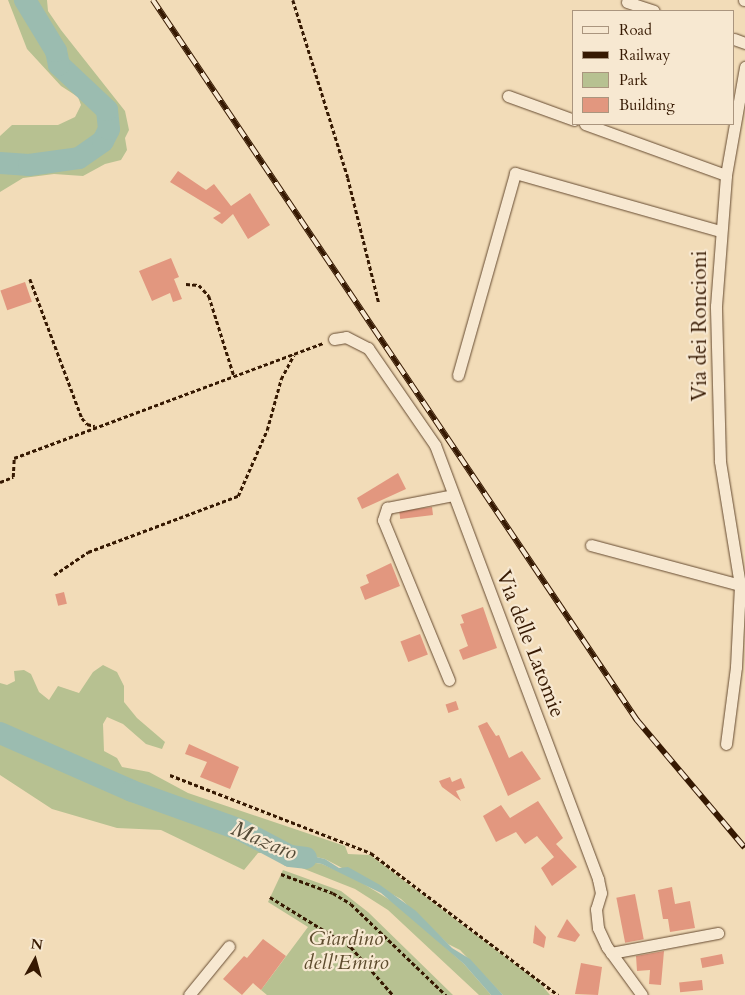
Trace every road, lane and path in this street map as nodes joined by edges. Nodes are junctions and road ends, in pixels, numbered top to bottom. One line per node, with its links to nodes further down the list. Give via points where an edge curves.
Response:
1 (293, 0): 14 (path, via 348,178)
2 (627, 2): 3 (street)
3 (651, 10)
4 (745, 67): 7 (street, Via dei Roncioni)
5 (508, 96): 6 (street)
6 (572, 119)
7 (735, 124)
8 (588, 125): 10 (street)
9 (735, 125): 10 (street, Via dei Roncioni)
10 (726, 176): 11 (street, Via dei Roncioni)
11 (720, 231): 17 (street, via 515,173); 24 (street, Via dei Roncioni, via 716,306 720,461)
12 (30, 280): 19 (path, via 82,418 87,424)
13 (186, 284): 18 (path, via 199,285 209,296)
14 (379, 303)
15 (334, 339): 16 (path); 21 (street, Via delle Latomie, via 346,337 359,341 374,355 435,445)
16 (295, 354): 18 (path); 23 (path, via 281,379 267,430 238,496 88,552)
17 (458, 375)
18 (234, 376): 19 (path)
19 (96, 426): 20 (path, via 14,458 13,477)
20 (0, 482)
21 (453, 495): 25 (street, via 387,508 382,520); 32 (street, Via delle Latomie, via 598,879 601,893 596,909 598,928)
22 (591, 545): 24 (street)
23 (54, 575)
24 (742, 586): 26 (street, Via dei Roncioni)
25 (449, 680)
26 (726, 744)
27 (170, 775): 36 (path, via 371,853)
28 (281, 874): 35 (path, via 332,893 351,904)
29 (270, 897): 34 (path, via 351,948)
30 (718, 933): 32 (street)
31 (229, 946): 33 (street)
32 (611, 953): 37 (street, Via delle Latomie)
33 (189, 995)
34 (394, 995)
35 (446, 995)
36 (558, 995)
37 (642, 995)

